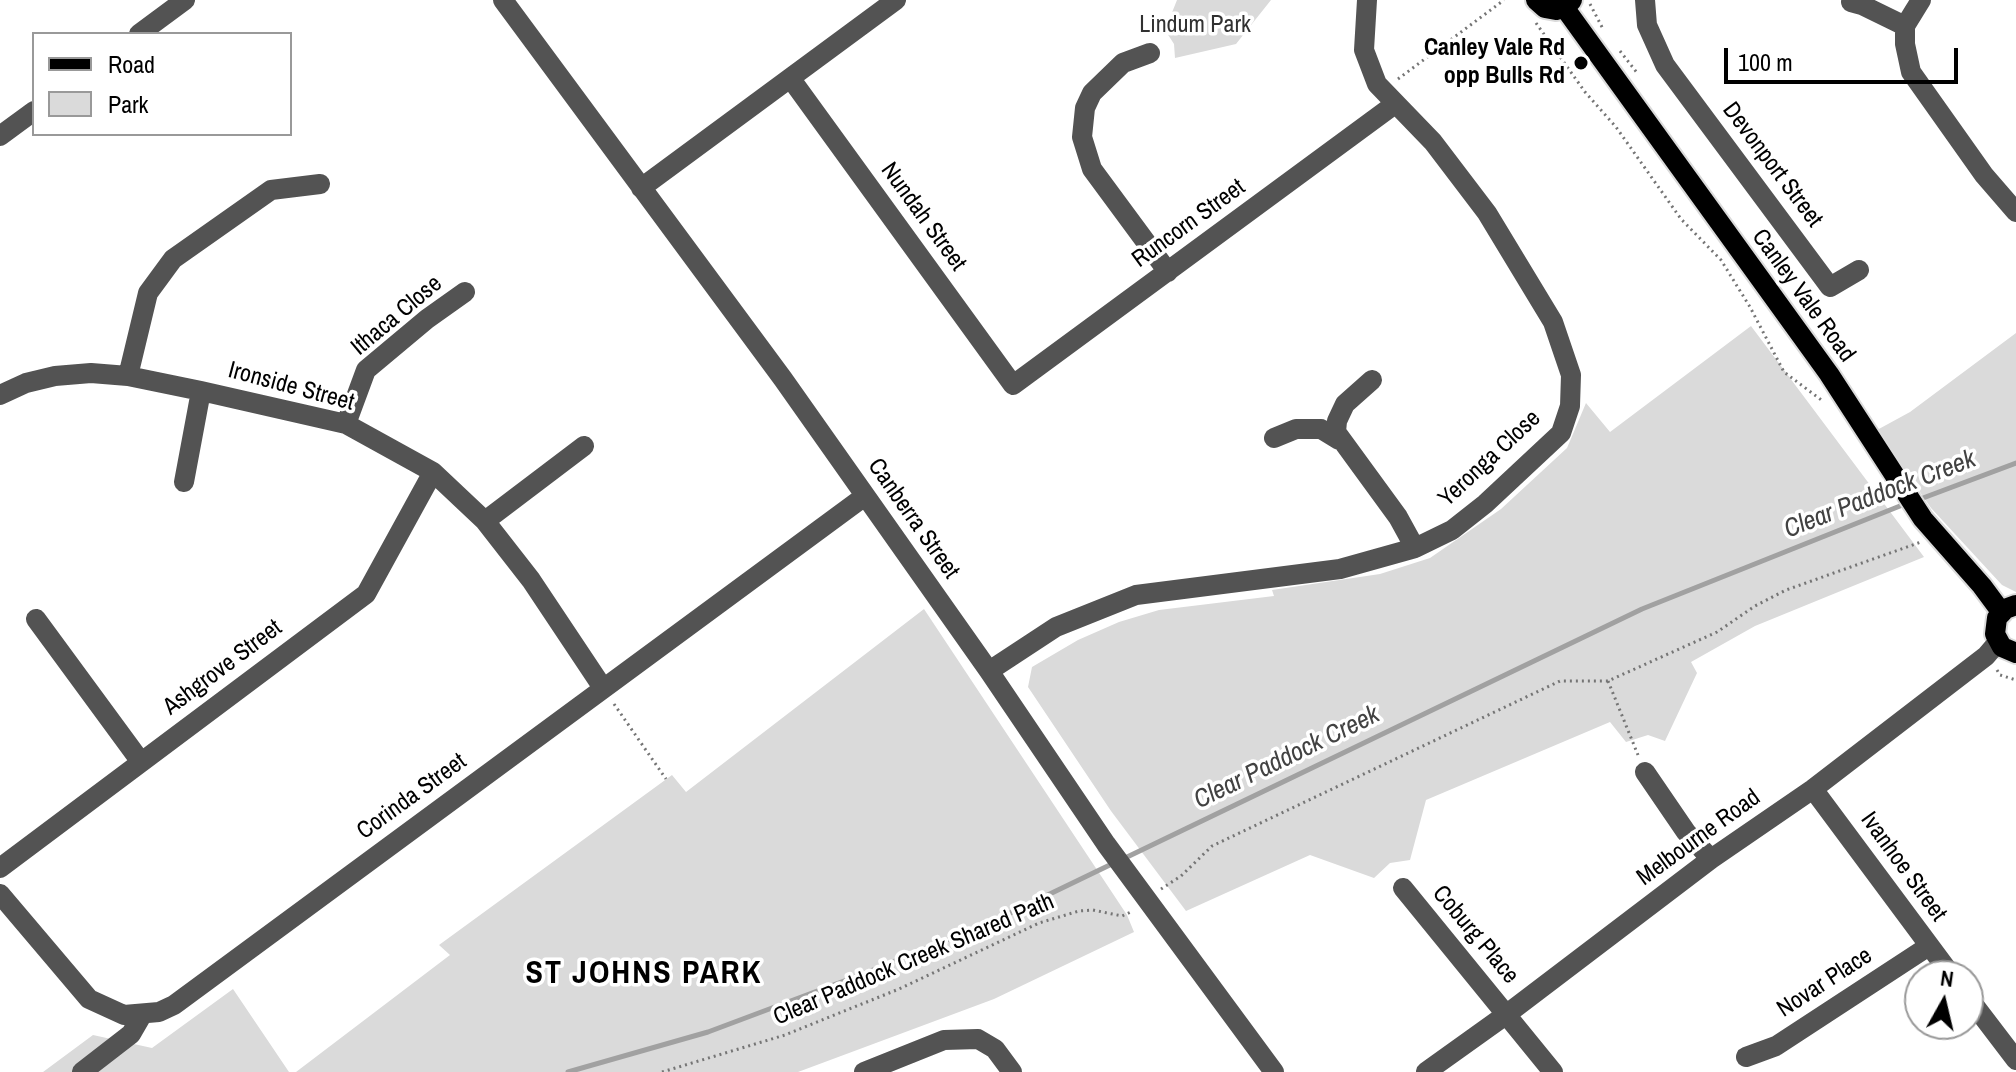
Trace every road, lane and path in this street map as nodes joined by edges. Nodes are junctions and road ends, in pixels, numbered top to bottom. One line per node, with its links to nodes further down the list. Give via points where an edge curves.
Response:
1 (185, 0): 13 (street)
2 (503, 0): 24 (street, Canberra Street)
3 (896, 0): 19 (street)
4 (1367, 0): 20 (street, Yeronga Close, via 1364,50 1377,84)
5 (1504, 0): 18 (path, via 1396,80)
6 (1589, 0): 14 (path)
7 (1645, 0): 26 (street, Devonport Street, via 1647,25 1665,65 1830,287)
8 (1921, 0): 12 (street)
9 (1851, 2): 12 (street)
10 (1568, 4): 11 (main road); 45 (main road, Canley Vale Road, via 1829,374 1898,485 1982,586)
11 (1535, 10): 34 (path, via 1585,92 1681,219 1721,260 1784,372)
12 (1905, 26): 25 (street, via 1911,72)
13 (142, 32)
14 (1608, 36)
15 (1615, 46): 17 (path)
16 (1150, 53): 27 (street, via 1123,63 1092,93 1082,137 1092,169)
17 (1638, 74)
18 (1391, 75)
19 (791, 79): 24 (street); 31 (street, Nundah Street)
20 (1395, 104): 27 (street, Runcorn Street); 44 (street, Yeronga Close, via 1433,142 1487,213 1553,322 1571,375 1570,406 1561,433 1463,522)
21 (32, 112): 22 (street)
22 (1, 134)
23 (320, 184): 29 (street, via 271,190 173,259 148,293)
24 (641, 188): 41 (street, Canberra Street)
25 (2016, 212)
26 (1859, 270)
27 (1168, 272): 31 (street, Runcorn Street)
28 (465, 292): 35 (street, Ithaca Close, via 366,370)
29 (128, 376): 32 (street, Ironside Street); 33 (street, Ironside Street, via 55,376)
30 (1372, 380): 37 (street, via 1345,404 1337,421)
31 (1013, 385)
32 (201, 391): 35 (street, Ironside Street); 40 (street)
33 (0, 395)
34 (1830, 406)
35 (346, 424): 39 (street, Ironside Street)
36 (1274, 438): 37 (street, via 1296,429 1321,429)
37 (1339, 440): 44 (street)
38 (584, 446): 42 (street)
39 (433, 472): 42 (street, Ironside Street); 54 (street, Ashgrove Street, via 366,594)
40 (184, 482)
41 (865, 496): 49 (street, Canberra Street); 53 (street, Corinda Street)
42 (485, 521): 53 (street, Ironside Street)
43 (1923, 541): 52 (path, via 1786,590 1717,632)
44 (1415, 548): 49 (street, Yeronga Close, via 1340,569 1136,595 1056,627)
45 (2009, 609): 47 (main road, via 1996,623)
46 (36, 619): 54 (street)
47 (1998, 642): 48 (main road); 57 (street, Melbourne Road)
48 (2016, 653)
49 (989, 671): 75 (street, Canberra Street, via 1106,844)
50 (2000, 675): 51 (path)
51 (2016, 680)
52 (1608, 681): 55 (path); 60 (path, via 1560,681 1212,846)
53 (603, 688): 56 (path); 67 (street, Corinda Street, via 174,1005)
54 (141, 762): 59 (street, Ashgrove Street)
55 (1645, 772): 58 (street)
56 (666, 779)
57 (1813, 789): 58 (street, Melbourne Road); 64 (street, Ivanhoe Street)
58 (1711, 859): 66 (street, Melbourne Road)
59 (0, 868)
60 (1163, 888)
61 (1403, 888): 66 (street, Coburg Place)
62 (0, 894): 67 (street, via 89,999 124,1015)
63 (1135, 910): 72 (path, Clear Paddock Creek Shared Path, via 1122,916 1079,911 1039,923 785,1035)
64 (1929, 946): 65 (street, Ivanhoe Street); 69 (street, Novar Place, via 1776,1046)
65 (1940, 960)
66 (1507, 1014): 76 (street, Melbourne Road); 77 (street, Coburg Place)
67 (142, 1015): 71 (street, via 131,1034)
68 (1984, 1018): 70 (street)
69 (1746, 1057)
70 (2016, 1060)
71 (82, 1072)
72 (662, 1072)
73 (864, 1072): 74 (street, via 944,1040 978,1039 995,1049)
74 (1012, 1072)
75 (1274, 1072)
76 (1426, 1072)
77 (1553, 1072)

